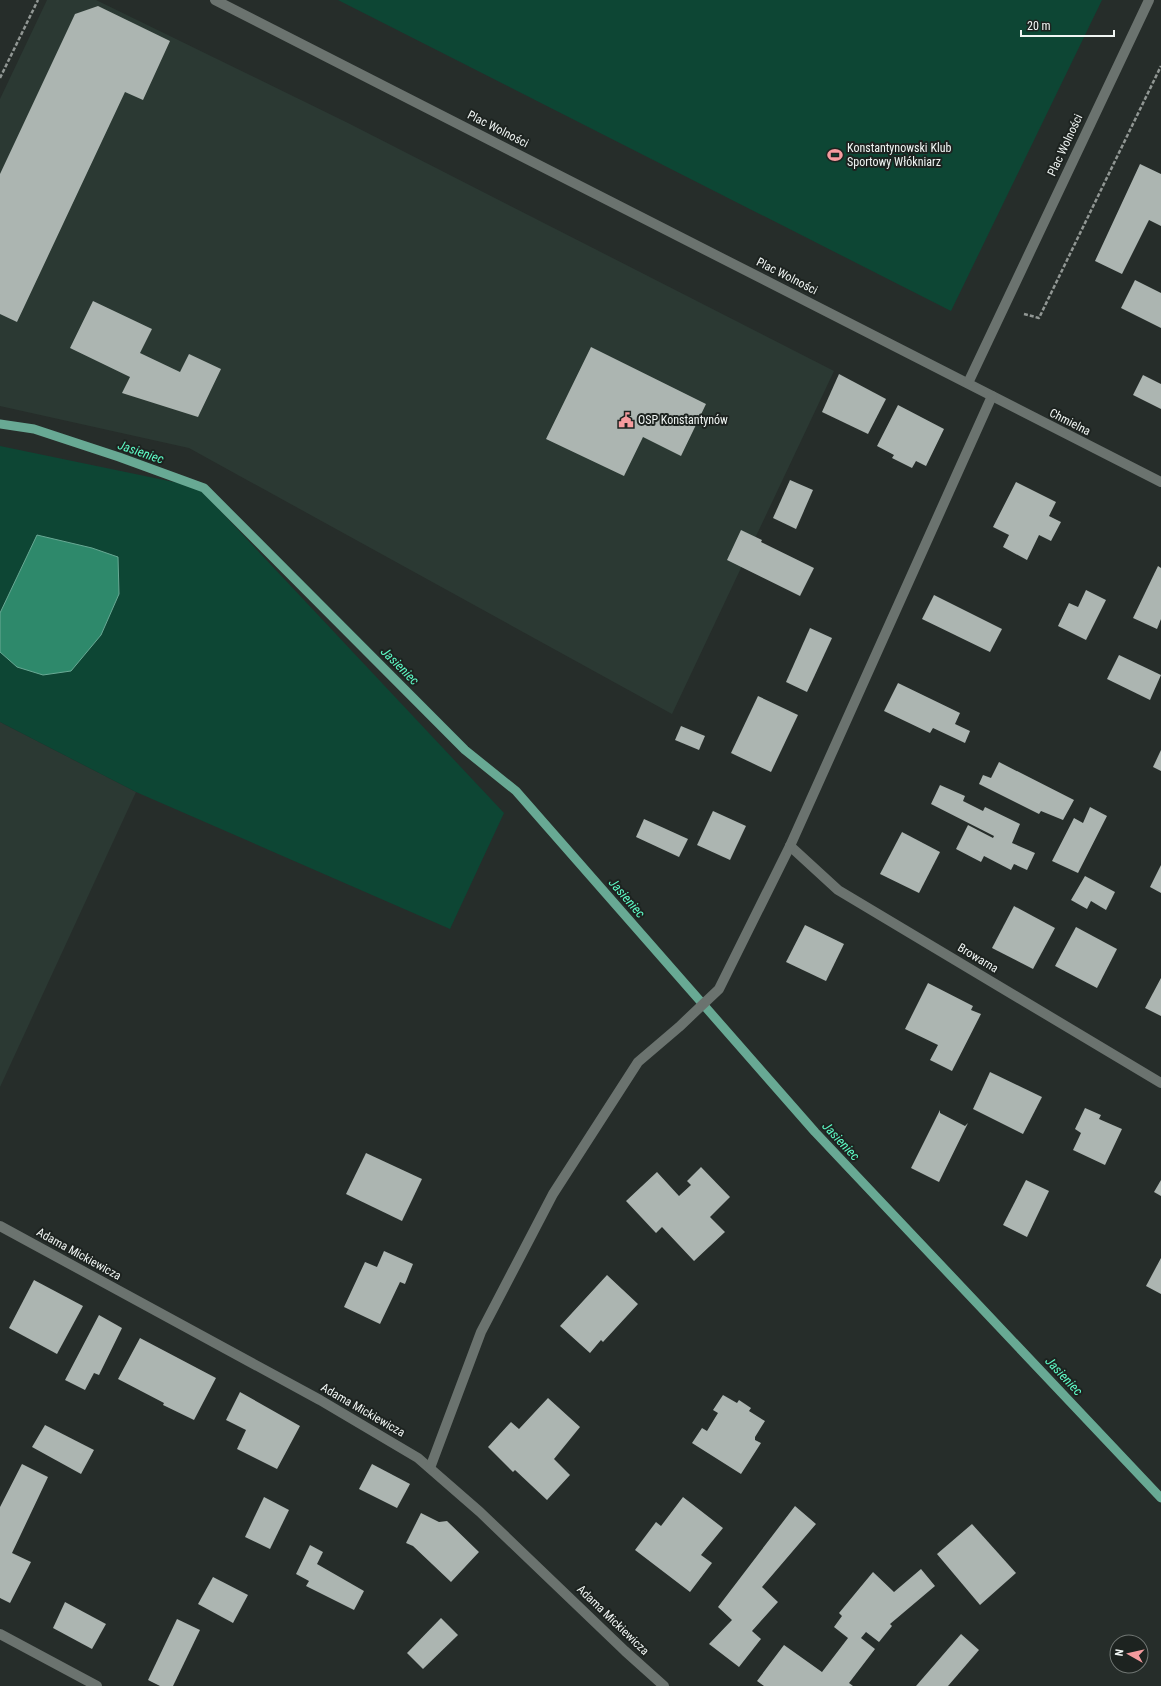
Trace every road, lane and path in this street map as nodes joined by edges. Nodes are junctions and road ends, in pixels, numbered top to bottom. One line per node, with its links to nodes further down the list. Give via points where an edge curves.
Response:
1 (38, 0): 5 (path)
2 (215, 0): 7 (street, Plac Wolności)
3 (1149, 0): 6 (street, Plac Wolności)
4 (1161, 66): 6 (path, via 1040,318)
5 (0, 78)
6 (1002, 310): 7 (street, Plac Wolności)
7 (968, 384): 8 (street, Chmielna)
8 (992, 396): 9 (street, Chmielna); 10 (street)
9 (1161, 482)
10 (790, 846): 11 (street, Browarna, via 838,890); 13 (street, via 719,989 638,1062 553,1194 482,1332)
11 (1161, 1083)
12 (0, 1226): 13 (street, Adama Mickiewicza, via 320,1400 404,1449)
13 (430, 1468): 16 (street, Adama Mickiewicza, via 475,1507)
14 (0, 1634): 15 (street)
15 (97, 1686)
16 (664, 1686)

